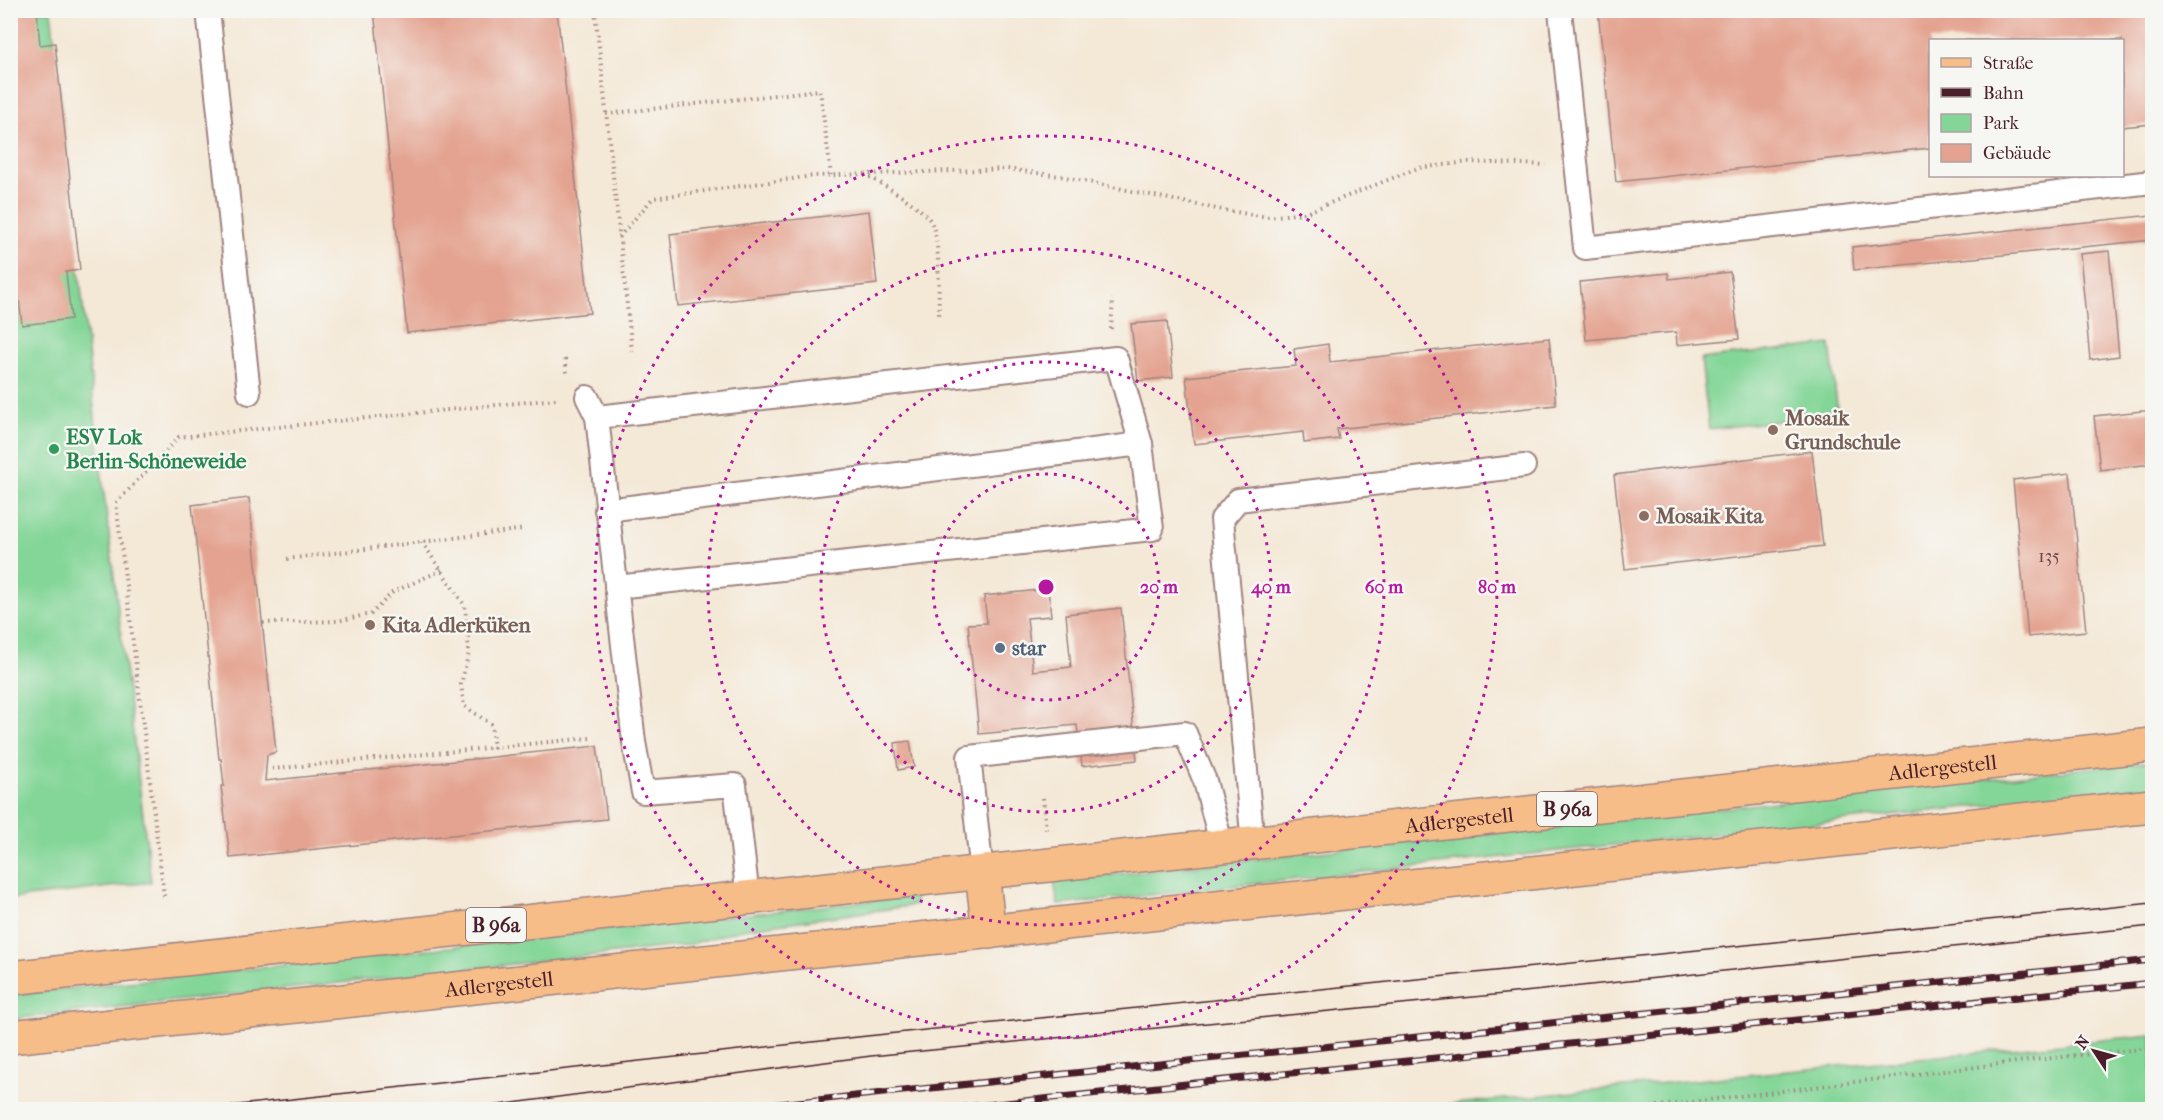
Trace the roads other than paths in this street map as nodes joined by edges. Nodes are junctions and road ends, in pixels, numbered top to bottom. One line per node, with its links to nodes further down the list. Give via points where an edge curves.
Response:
1 (208, 10): 4 (lane)
2 (1560, 10): 3 (lane, via 1585,248)
3 (2152, 182)
4 (249, 393)
5 (587, 397): 6 (lane)
6 (597, 417): 7 (lane, via 1116,358); 9 (lane)
7 (1141, 444): 9 (lane); 10 (lane, via 1152,528)
8 (1524, 466): 13 (lane, via 1238,500 1222,519)
9 (606, 510): 10 (lane)
10 (616, 587): 15 (lane, via 643,792 735,785)
11 (2152, 746): 13 (main road, Adlergestell / B 96a)
12 (2152, 806): 16 (main road, Adlergestell)
13 (1237, 845): 14 (main road, Adlergestell / B 96a); 14 (lane, via 1185,733 969,757)
14 (982, 873): 15 (main road, Adlergestell / B 96a); 16 (main road)
15 (748, 898): 17 (main road, Adlergestell / B 96a)
16 (988, 932): 18 (main road, Adlergestell)
17 (10, 978)
18 (10, 1037)

